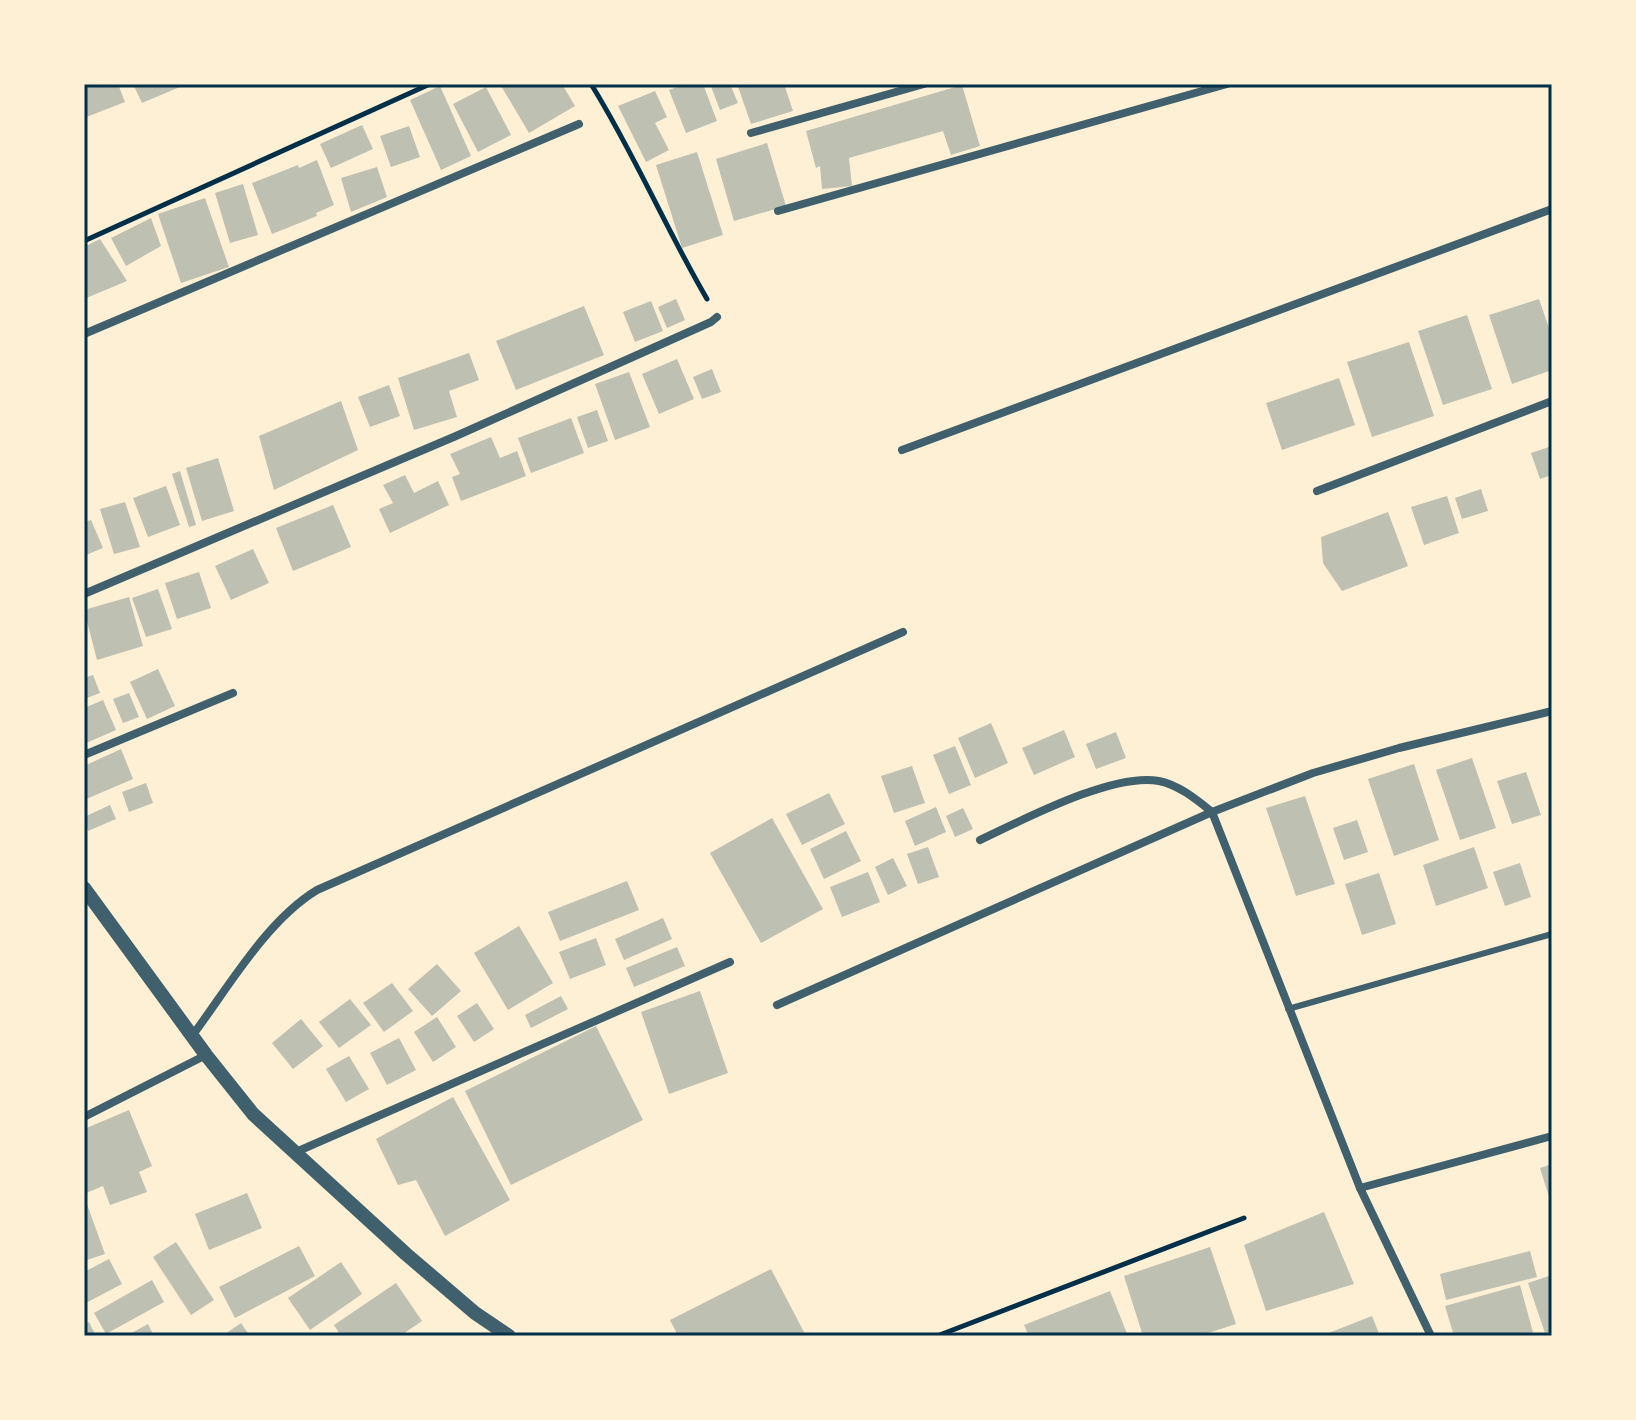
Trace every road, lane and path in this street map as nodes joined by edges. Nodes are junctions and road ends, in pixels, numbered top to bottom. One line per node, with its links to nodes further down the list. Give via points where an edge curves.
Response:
1 (430, 84): 9 (path)
2 (591, 84): 10 (path)
3 (924, 84): 6 (street)
4 (1227, 84): 8 (street)
5 (579, 124): 11 (street)
6 (751, 133)
7 (1552, 209): 13 (street)
8 (778, 211)
9 (84, 241)
10 (717, 317): 15 (street, via 456,436)
11 (84, 334)
12 (1552, 401): 14 (street)
13 (902, 450)
14 (1317, 491)
15 (84, 594)
16 (903, 632): 27 (street, via 317,890 279,920)
17 (233, 693): 19 (street)
18 (1552, 711): 20 (street, via 1313,773)
19 (84, 755)
20 (1212, 812): 21 (street, via 1193,796 1159,781 1126,783 1079,795); 25 (street); 26 (street)
21 (980, 840)
22 (84, 888): 27 (street)
23 (1552, 934): 26 (lane)
24 (730, 962): 31 (street)
25 (777, 1005)
26 (1288, 1009): 32 (street)
27 (192, 1036): 28 (street)
28 (206, 1055): 29 (street); 31 (street, via 253,1114)
29 (84, 1117)
30 (1552, 1136): 32 (street)
31 (296, 1152): 34 (street, via 406,1254)
32 (1360, 1188): 36 (street)
33 (1244, 1218): 35 (path)
34 (509, 1336)
35 (937, 1336)
36 (1431, 1336)

